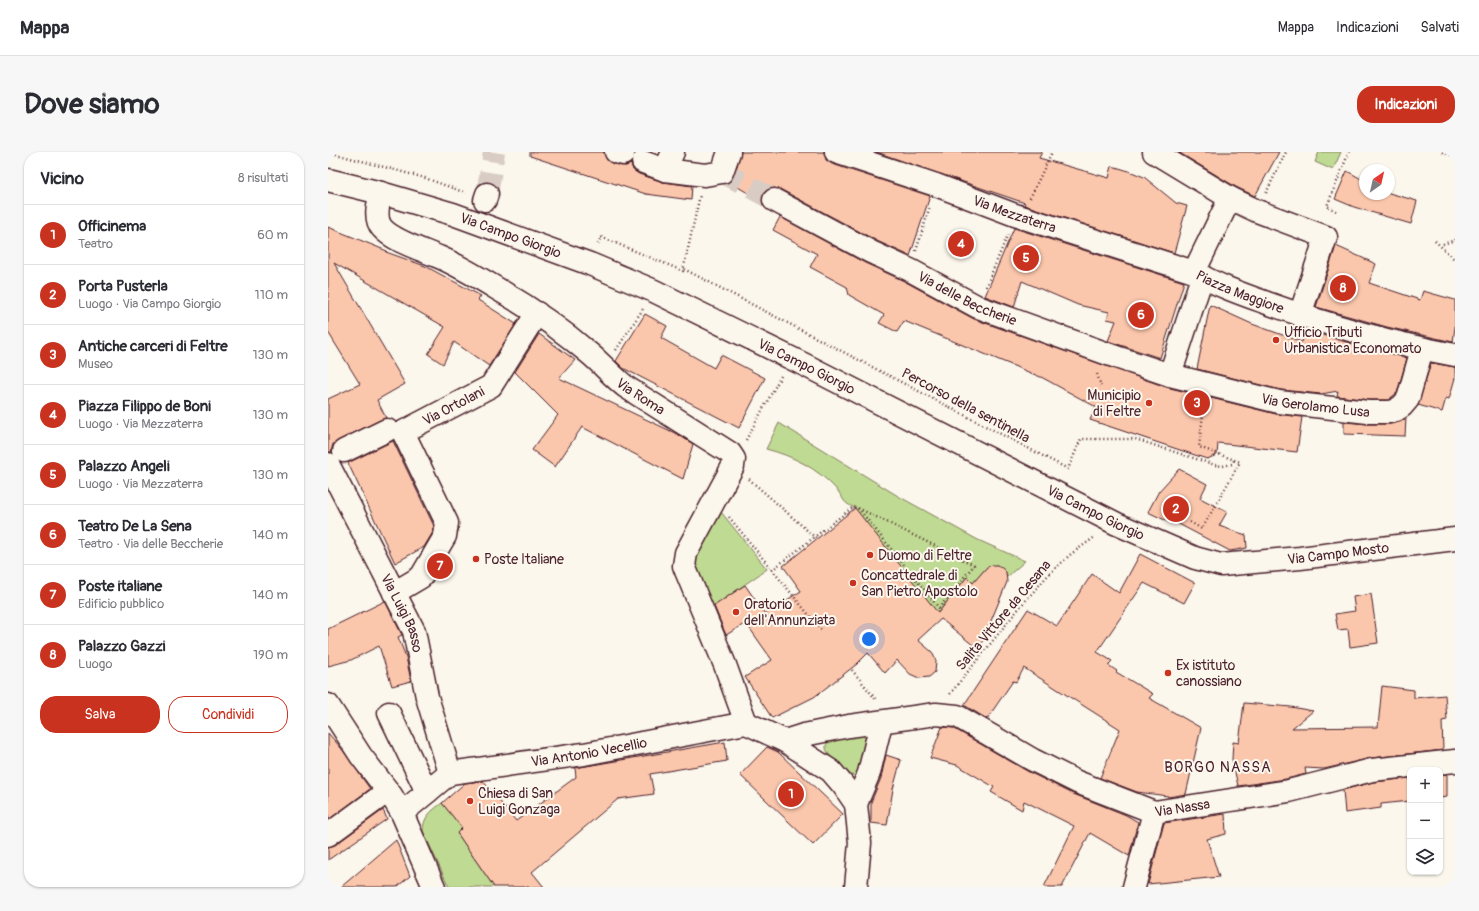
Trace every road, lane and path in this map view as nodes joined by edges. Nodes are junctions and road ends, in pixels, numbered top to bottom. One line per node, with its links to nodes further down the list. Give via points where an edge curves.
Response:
1 (328, 152): 16 (path)
2 (729, 152): 12 (street, via 722,172)
3 (836, 152): 14 (street, Via Mezzaterra)
4 (1052, 152): 21 (path, via 1028,203)
5 (1154, 152): 17 (street)
6 (1286, 152): 19 (path)
7 (1349, 152): 20 (path, via 1327,206)
8 (1442, 152): 9 (path)
9 (1455, 156)
10 (669, 161): 11 (street); 12 (street)
11 (643, 162)
12 (705, 175): 27 (path)
13 (328, 180): 15 (street)
14 (936, 185): 21 (street, Via Mezzaterra); 28 (path)
15 (381, 193): 26 (street, Via Campo Giorgio, via 453,214); 32 (street, Via Roma, via 377,205 377,218 381,227 391,236 440,258)
16 (486, 197)
17 (1230, 198): 19 (street); 29 (street, Piazza Maggiore)
18 (774, 200): 28 (street, Via delle Beccherie, via 870,252)
19 (1257, 211): 33 (street, via 1326,238)
20 (1336, 212)
21 (1015, 215): 29 (street, Via Mezzaterra); 31 (path)
22 (1455, 240): 24 (path)
23 (1434, 241): 25 (path)
24 (1443, 244)
25 (1455, 260)
26 (590, 264): 27 (path, via 601,237 683,271); 37 (street, Via Campo Giorgio, via 652,290)
27 (684, 269): 42 (path, Percorso della sentinella, via 1068,469 1081,439 1135,439 1215,465 1232,464)
28 (910, 270): 31 (street, Via delle Beccherie)
29 (1198, 275): 33 (street, Piazza Maggiore); 38 (street)
30 (645, 305): 34 (path)
31 (978, 307): 38 (street, Via delle Beccherie)
32 (537, 313): 40 (street, Via Ortolani, via 491,386); 43 (street, Via Roma, via 590,354 626,387 730,453)
33 (1310, 318): 35 (street, Piazza Maggiore)
34 (628, 332)
35 (1422, 349): 36 (street, Piazza Maggiore); 39 (street, Via Gerolamo Lusa, via 1408,399 1402,406 1390,412 1279,402)
36 (1455, 356)
37 (791, 358): 43 (path); 46 (street, Via Campo Giorgio)
38 (1170, 375): 39 (street, Via Gerolamo Lusa)
39 (1208, 384): 42 (path, via 1200,447)
40 (395, 431): 41 (street, Via Ortolani); 52 (street, via 447,523 445,536 421,577)
41 (336, 458): 52 (street, Via Luigi Basso)
42 (1234, 460): 47 (path, via 1240,462 1202,528)
43 (734, 462): 44 (street); 48 (path)
44 (714, 500): 51 (path); 59 (street, via 686,553 684,566)
45 (858, 508): 45 (path, via 974,565 939,609); 48 (path, via 853,507)
46 (1114, 522): 50 (street, Via Campo Giorgio, via 1195,558); 57 (path, Salita Vittore da Cesana, via 1049,574)
47 (1190, 522)
48 (816, 538): 51 (path)
49 (1455, 539): 50 (street, Via Campo Mosto)
50 (1221, 565)
51 (772, 570): 53 (path)
52 (394, 593): 62 (street, Via Luigi Basso, via 414,631 427,697)
53 (822, 631)
54 (852, 670): 58 (path, via 876,700)
55 (328, 705): 63 (street)
56 (389, 713): 64 (street)
57 (936, 714): 58 (street, Via Nassa); 66 (street, Via Nassa, via 957,716 1000,742 1077,782)
58 (886, 722): 60 (street, Via Nassa, via 804,735); 65 (street)
59 (746, 723): 60 (street); 62 (street, Via Antonio Vecellio, via 584,754)
60 (785, 741): 65 (street, via 831,771)
61 (1455, 761): 66 (street, Via Nassa, via 1372,770 1289,791)
62 (450, 773): 64 (street)
63 (388, 792): 67 (street); 68 (street)
64 (426, 792): 67 (street)
65 (856, 804): 70 (street, via 860,843)
66 (1154, 812): 71 (street)
67 (402, 813): 69 (street)
68 (328, 835)
69 (434, 887)
70 (856, 887)
71 (1134, 887)

